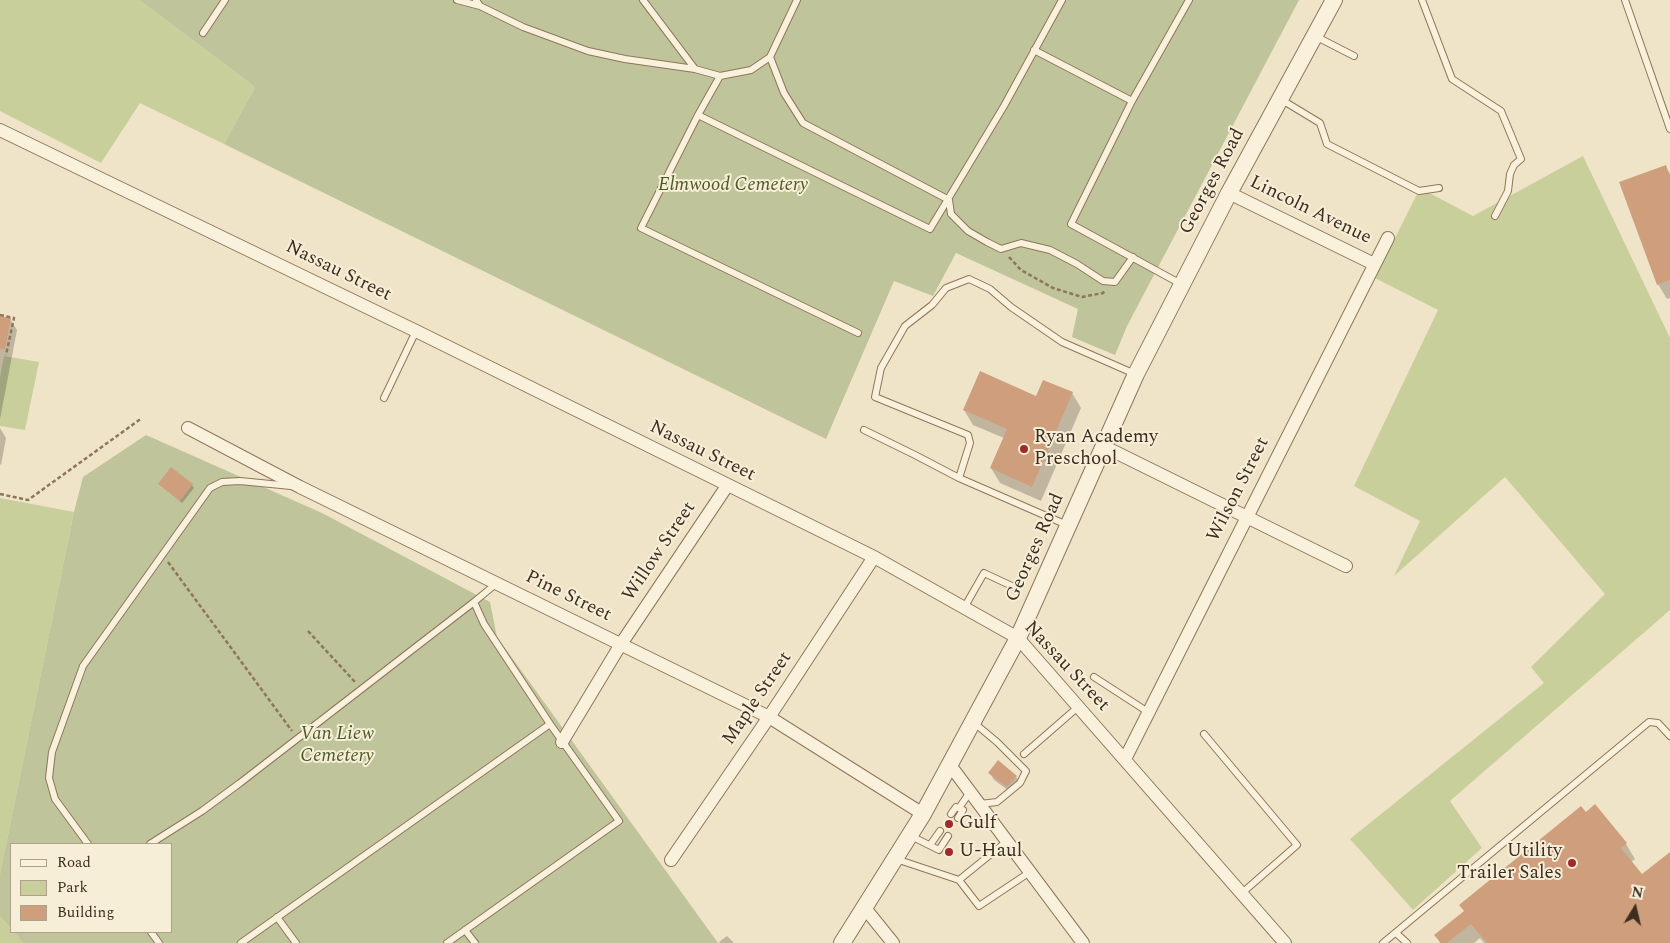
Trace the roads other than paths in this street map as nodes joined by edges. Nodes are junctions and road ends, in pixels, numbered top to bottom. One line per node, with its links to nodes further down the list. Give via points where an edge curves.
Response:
1 (225, 0): 11 (lane)
2 (457, 0): 10 (lane)
3 (643, 0): 16 (lane)
4 (797, 0): 15 (lane)
5 (1062, 0): 13 (lane)
6 (1189, 0): 19 (lane)
7 (1334, 0): 12 (street, Georges Road)
8 (1422, 0): 26 (lane, via 1452,79 1501,111 1521,160 1514,164 1508,191)
9 (1625, 0): 21 (lane)
10 (478, 3): 16 (lane, via 523,27 588,51)
11 (203, 33)
12 (1315, 36): 14 (lane); 18 (street, Georges Road)
13 (1034, 50): 19 (lane); 25 (lane)
14 (1354, 56)
15 (770, 57): 17 (lane, via 751,70); 25 (lane, via 784,93 803,122)
16 (695, 68): 17 (lane)
17 (720, 76): 20 (lane)
18 (1280, 99): 23 (lane, via 1320,123 1328,144 1420,191); 24 (street, Georges Road)
19 (1132, 101): 28 (lane, via 1071,224)
20 (698, 115): 25 (lane, via 930,229); 32 (lane, via 641,228)
21 (1670, 129)
22 (0, 130): 31 (street, Nassau Street)
23 (1439, 188)
24 (1229, 193): 29 (street, Lincoln Avenue); 30 (street, Georges Road)
25 (949, 200): 28 (lane, via 951,214 968,231 1001,249 1022,243 1050,250 1103,280 1115,282)
26 (1495, 216)
27 (1388, 238): 29 (street, Wilson Street)
28 (1133, 257): 30 (lane)
29 (1374, 264): 41 (street, Wilson Street)
30 (1181, 284): 33 (street, Georges Road)
31 (416, 331): 34 (lane); 39 (street, Nassau Street)
32 (858, 333)
33 (1136, 374): 37 (street, Georges Road); 38 (lane, via 1062,342 990,289 969,279 946,288 932,305 905,326 880,368 874,397 968,435 970,443)
34 (384, 398)
35 (188, 428): 40 (street, Pine Street)
36 (864, 430): 38 (lane)
37 (1103, 446): 41 (street); 42 (street, Georges Road)
38 (958, 478): 42 (lane)
39 (727, 486): 43 (street, Nassau Street); 50 (street, Willow Street)
40 (300, 487): 45 (street, Pine Street); 73 (lane, via 240,480 222,482 210,488 83,666 52,752 49,778 56,799)
41 (1247, 517): 44 (street); 53 (street, Wilson Street)
42 (1068, 525): 49 (street, Georges Road)
43 (874, 557): 48 (street, Nassau Street); 54 (street, Maple Street)
44 (1346, 566)
45 (497, 583): 47 (lane); 50 (street, Pine Street)
46 (1014, 587): 48 (lane, via 984,573)
47 (474, 602): 56 (lane, via 484,624); 74 (lane, via 210,806)
48 (964, 608): 49 (street, Nassau Street)
49 (1018, 638): 52 (street, Nassau Street); 55 (street, Georges Road)
50 (621, 644): 54 (street, Pine Street); 59 (street, Willow Street)
51 (1094, 677): 53 (lane)
52 (1078, 707): 60 (lane); 61 (street, Nassau Street)
53 (1148, 712): 61 (street, Wilson Street)
54 (769, 717): 66 (street, Pine Street); 77 (street, Maple Street)
55 (973, 722): 62 (street, Georges Road); 64 (lane, via 1026,771 1020,783 997,802)
56 (550, 724): 59 (lane); 82 (lane)
57 (1204, 734): 80 (lane, via 1297,845)
58 (1670, 736): 84 (lane, via 1658,723 1649,722)
59 (562, 742): 83 (lane, via 619,821)
60 (1024, 754)
61 (1124, 759): 80 (street, Nassau Street)
62 (950, 765): 63 (street); 66 (street, Georges Road)
63 (970, 792): 64 (street); 65 (lane)
64 (980, 804): 72 (street)
65 (959, 808): 67 (lane, via 956,806); 68 (lane, via 963,810)
66 (923, 814): 70 (street, Georges Road)
67 (951, 814)
68 (958, 818)
69 (940, 831): 75 (lane)
70 (910, 835): 75 (lane); 76 (street, Georges Road)
71 (948, 836): 75 (lane, via 939,850)
72 (1008, 841): 78 (street); 79 (lane)
73 (87, 843)
74 (152, 843)
75 (930, 845)
76 (895, 858): 79 (lane); 81 (street, Georges Road)
77 (671, 860)
78 (1030, 872): 79 (lane, via 979,906); 91 (street)
79 (959, 880)
80 (1242, 893): 92 (street, Nassau Street)
81 (864, 907): 89 (street, Georges Road); 90 (street)
82 (277, 917): 85 (lane); 86 (lane)
83 (466, 930): 87 (lane); 88 (lane)
84 (1396, 933): 93 (lane); 94 (lane)
85 (241, 943)
86 (296, 943)
87 (447, 943)
88 (475, 943)
89 (842, 943)
90 (893, 943)
91 (1083, 943)
92 (1285, 943)
93 (1383, 943)
94 (1407, 943)

